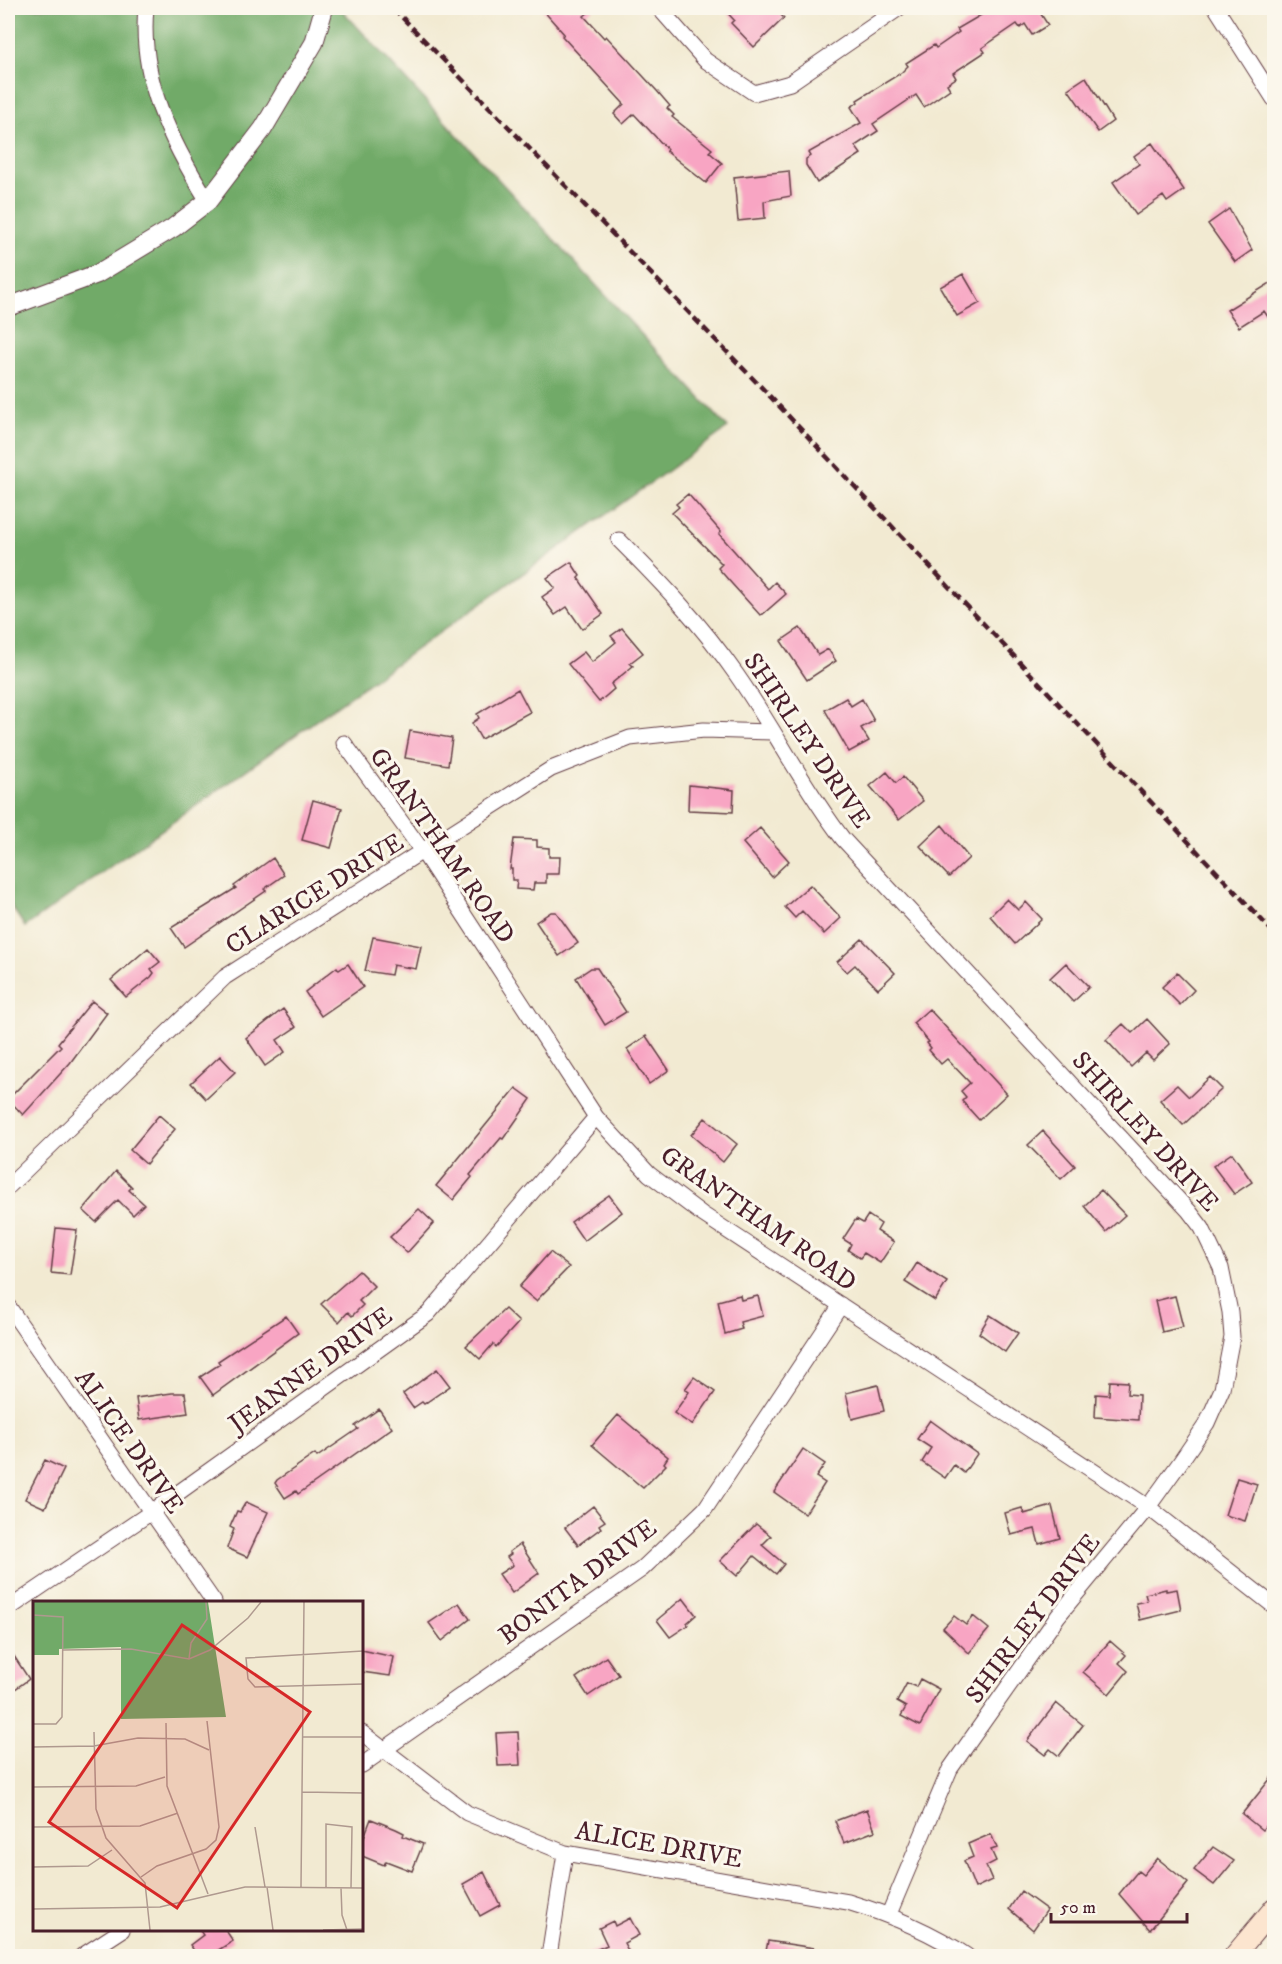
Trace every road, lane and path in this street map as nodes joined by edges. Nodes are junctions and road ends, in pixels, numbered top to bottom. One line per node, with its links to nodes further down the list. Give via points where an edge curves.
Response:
1 (146, 8): 7 (street, via 149,79 183,161)
2 (324, 8): 7 (street, via 314,43 262,129)
3 (659, 8): 4 (street, via 705,60 754,93 789,83)
4 (899, 8)
5 (1216, 8): 6 (street)
6 (1275, 99)
7 (208, 201): 8 (street, via 173,228 98,274)
8 (8, 307)
9 (620, 540): 10 (street, SHIRLEY DRIVE, via 716,646)
10 (772, 732): 12 (street, CLARICE DRIVE, via 704,730 630,738 551,769); 17 (street, SHIRLEY DRIVE, via 817,805 851,848 1177,1196 1202,1228 1221,1268 1230,1312 1232,1337 1227,1372 1206,1423)
11 (344, 743): 12 (street, GRANTHAM ROAD)
12 (423, 852): 13 (street, GRANTHAM ROAD); 14 (street, CLARICE DRIVE, via 225,977)
13 (596, 1118): 15 (street, GRANTHAM ROAD, via 649,1174 702,1214); 18 (street, JEANNE DRIVE, via 428,1314)
14 (8, 1186)
15 (841, 1305): 17 (street, GRANTHAM ROAD); 23 (street, BONITA DRIVE, via 705,1509 642,1569)
16 (8, 1306): 18 (street, ALICE DRIVE)
17 (1148, 1508): 20 (street, GRANTHAM ROAD); 27 (street, SHIRLEY DRIVE, via 1058,1616 950,1769)
18 (150, 1513): 19 (street, ALICE DRIVE); 21 (street, JEANNE DRIVE)
19 (213, 1601)
20 (1275, 1606)
21 (8, 1609)
22 (363, 1734): 23 (street, ALICE DRIVE)
23 (383, 1750): 24 (street, BONITA DRIVE); 25 (street, ALICE DRIVE, via 467,1813)
24 (363, 1764)
25 (565, 1853): 27 (street, ALICE DRIVE, via 848,1902); 31 (street)
26 (1275, 1908): 28 (main road)
27 (889, 1914): 32 (street, ALICE DRIVE)
28 (1268, 1929): 33 (main road)
29 (119, 1931): 30 (street)
30 (82, 1956)
31 (549, 1956)
32 (967, 1956)
33 (1234, 1956)

